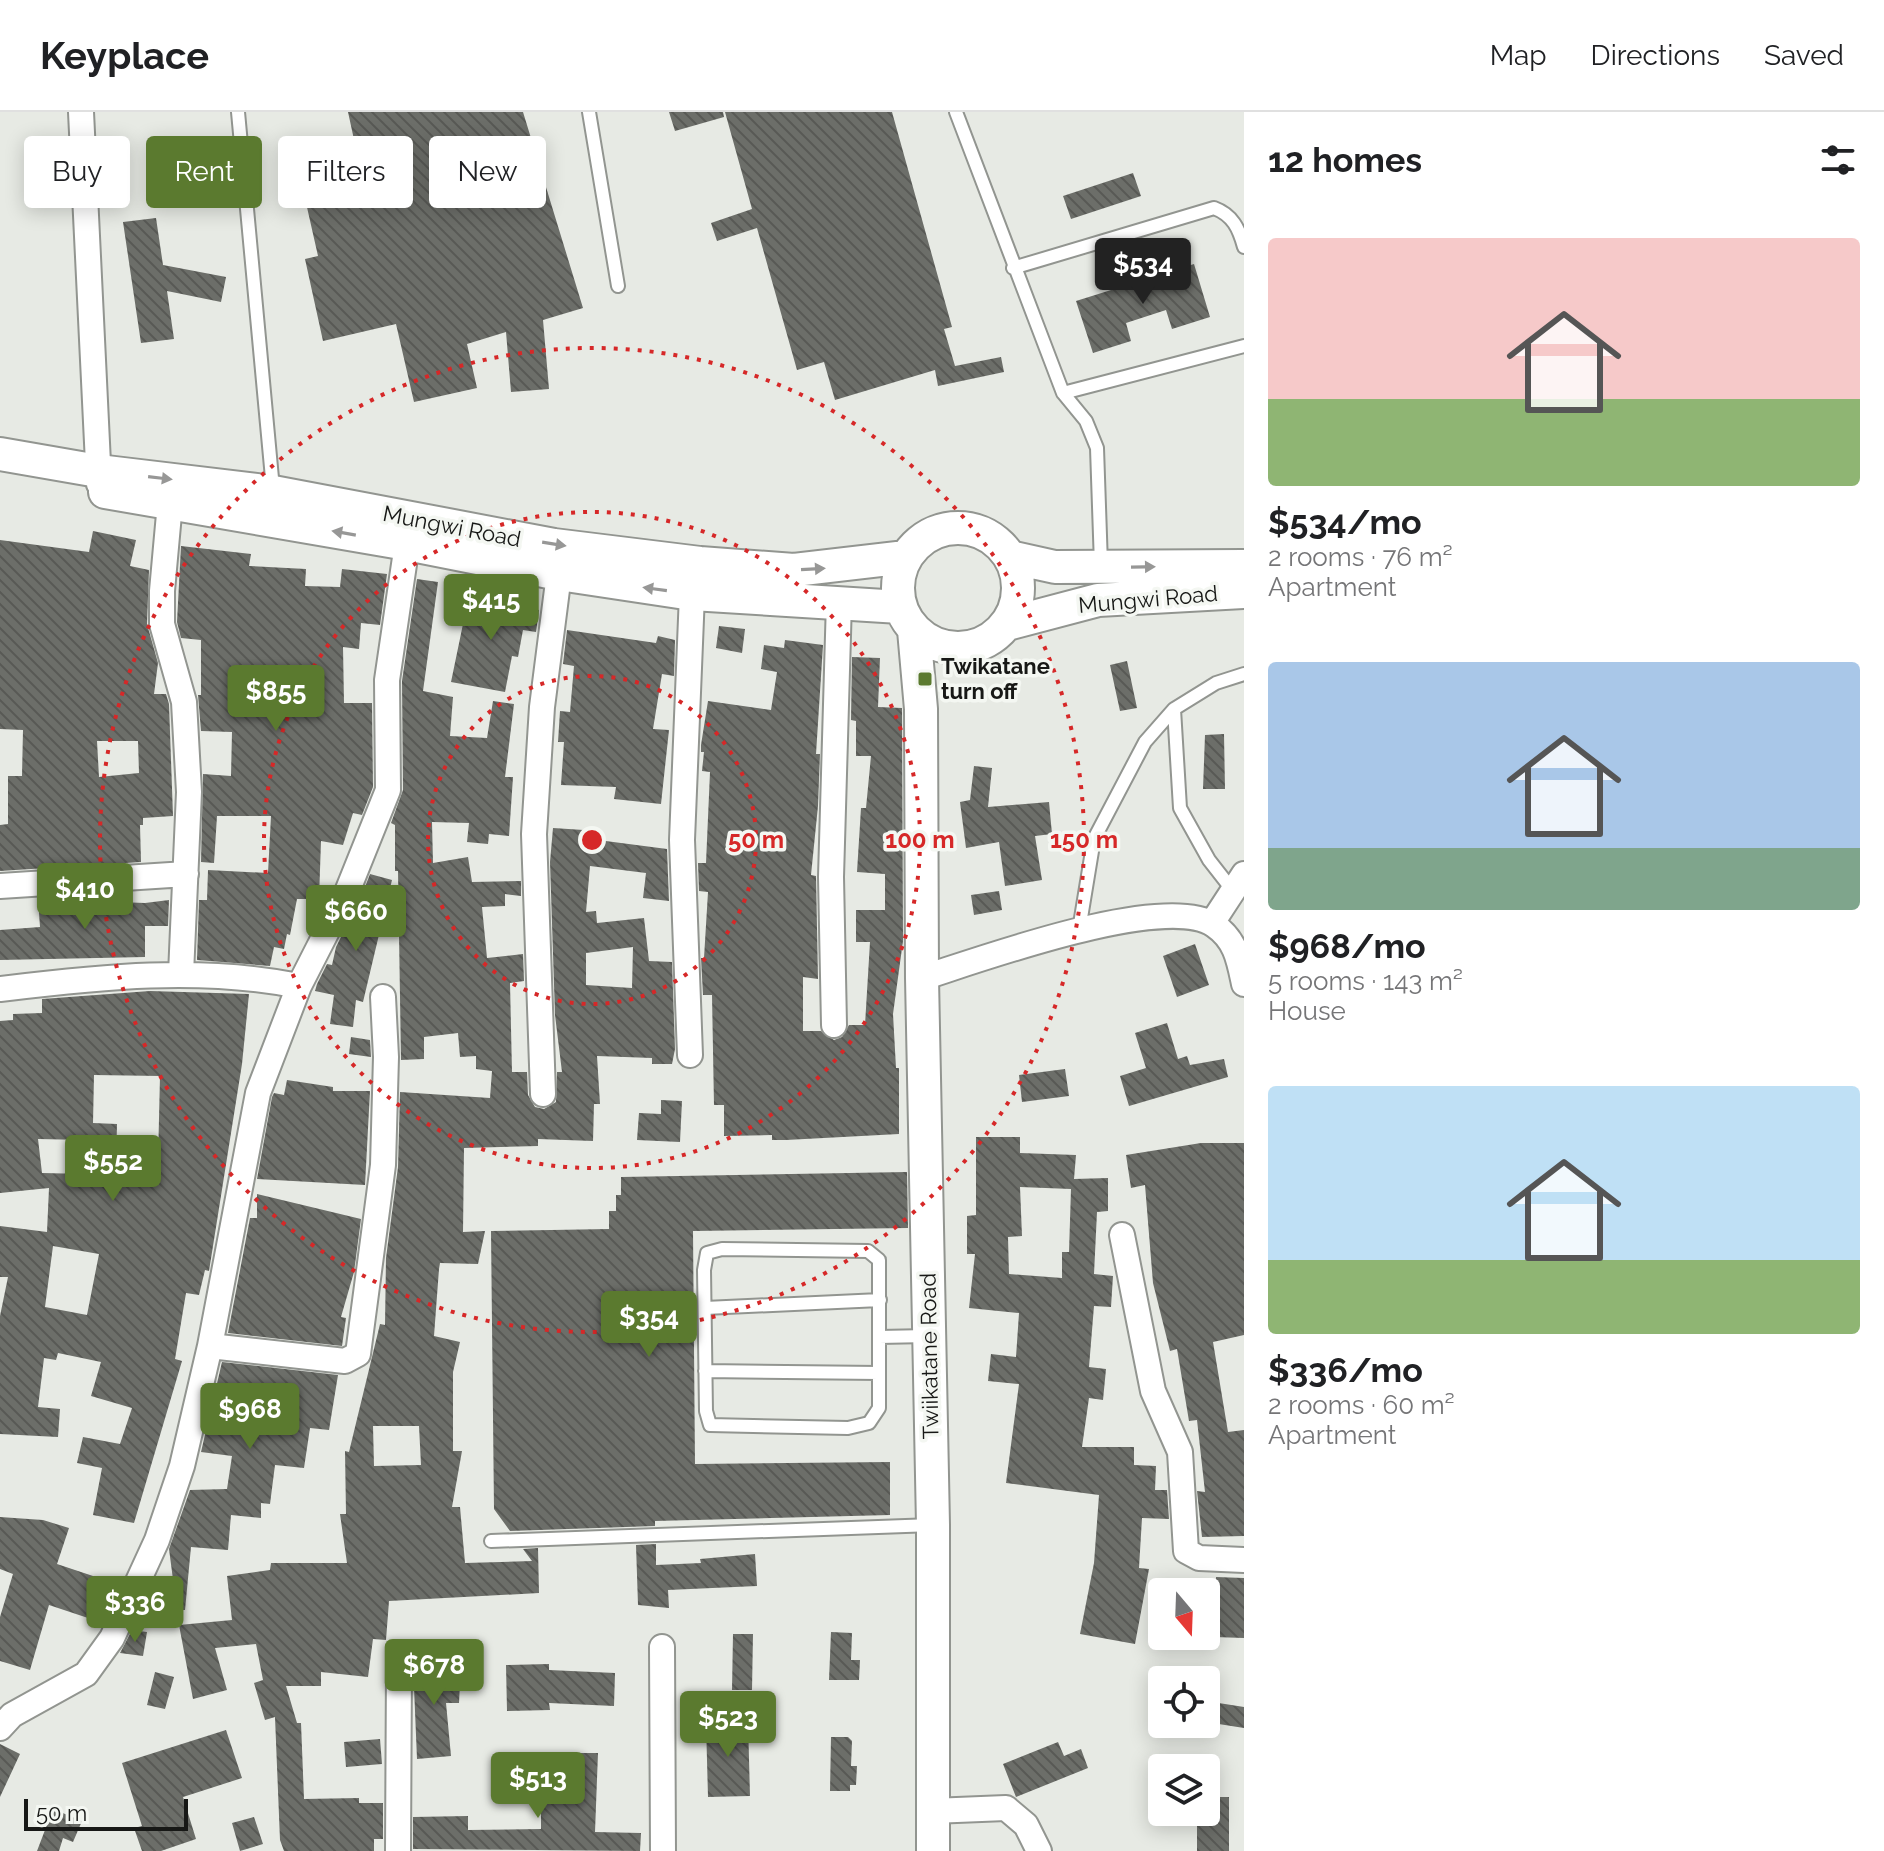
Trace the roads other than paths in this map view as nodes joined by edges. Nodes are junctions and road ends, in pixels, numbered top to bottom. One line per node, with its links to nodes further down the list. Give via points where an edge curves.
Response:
1 (81, 112): 12 (street)
2 (238, 112): 13 (lane)
3 (589, 112): 7 (lane)
4 (956, 112): 6 (lane)
5 (1244, 247): 6 (lane, via 1227,213 1214,208)
6 (1013, 268): 9 (lane)
7 (618, 286)
8 (1244, 346): 9 (lane)
9 (1063, 393): 19 (lane, via 1086,421 1097,448)
10 (0, 454): 12 (main road, Mungwi Road)
11 (0, 474): 12 (main road, Mungwi Road)
12 (99, 481): 13 (main road, Mungwi Road, one-way to 13); 14 (main road, Mungwi Road)
13 (273, 492): 16 (main road, Mungwi Road, one-way to 16, via 554,545 700,563 794,570)
14 (170, 503): 15 (main road, Mungwi Road, one-way to 14); 30 (street, via 162,624 184,702)
15 (407, 544): 20 (main road, Mungwi Road); 39 (street, via 387,680 388,790 356,871)
16 (906, 557): 17 (main road, via 937,531 958,528 996,541); 24 (main road, via 897,590)
17 (1010, 557): 19 (main road, Mungwi Road, via 1055,567); 25 (main road, via 1019,591)
18 (1244, 566): 19 (main road, Mungwi Road, one-way to 18)
19 (1101, 568)
20 (559, 574): 22 (main road, Mungwi Road, one-way to 20); 44 (street, via 534,820)
21 (1244, 592): 25 (main road, Mungwi Road, via 1098,600)
22 (692, 594): 23 (main road, Mungwi Road); 43 (street, via 682,840)
23 (839, 601): 24 (main road, Mungwi Road); 42 (street, via 831,877)
24 (907, 618): 26 (main road, via 942,647); 28 (main road, Twiikatane Road)
25 (1007, 624): 26 (main road, via 985,642)
26 (958, 649): 28 (main road)
27 (1244, 674): 29 (lane, via 1216,683)
28 (921, 709): 37 (main road, Twiikatane Road)
29 (1174, 709): 31 (lane, via 1180,808 1209,860); 34 (lane, via 1145,742 1094,839)
30 (186, 874): 32 (street); 36 (street)
31 (1239, 883): 33 (street)
32 (0, 886)
33 (1212, 923): 34 (street, via 1189,916 1161,917); 35 (street)
34 (1079, 930): 37 (street)
35 (1240, 952): 38 (street)
36 (181, 974): 39 (street); 40 (street)
37 (922, 978): 48 (main road, Twiikatane Road)
38 (1244, 984)
39 (299, 986): 50 (street, via 258,1093)
40 (0, 989)
41 (383, 997): 50 (street, via 383,1165 358,1354 345,1361)
42 (834, 1025)
43 (690, 1055)
44 (543, 1094)
45 (1122, 1235): 55 (street, via 1153,1391 1180,1452 1186,1551 1199,1558)
46 (880, 1300): 47 (lane); 47 (lane, via 879,1260 868,1251 722,1249 707,1253); 49 (lane)
47 (705, 1308): 51 (lane)
48 (928, 1336): 49 (lane); 53 (main road, Twiikatane Road)
49 (879, 1337): 52 (lane)
50 (210, 1346): 58 (street, via 182,1466 157,1540 112,1638 86,1674 12,1715)
51 (705, 1371): 52 (lane); 52 (lane, via 710,1425 726,1427 848,1428 869,1423 879,1408)
52 (879, 1373)
53 (933, 1525): 54 (lane); 59 (main road, Twiikatane Road)
54 (491, 1541)
55 (1244, 1560)
56 (662, 1647): 61 (street)
57 (399, 1666): 60 (street)
58 (0, 1728)
59 (932, 1811): 62 (main road, Twiikatane Road); 63 (street, via 1006,1808 1026,1825)
60 (398, 1851)
61 (663, 1851)
62 (933, 1851)
63 (1039, 1851)

